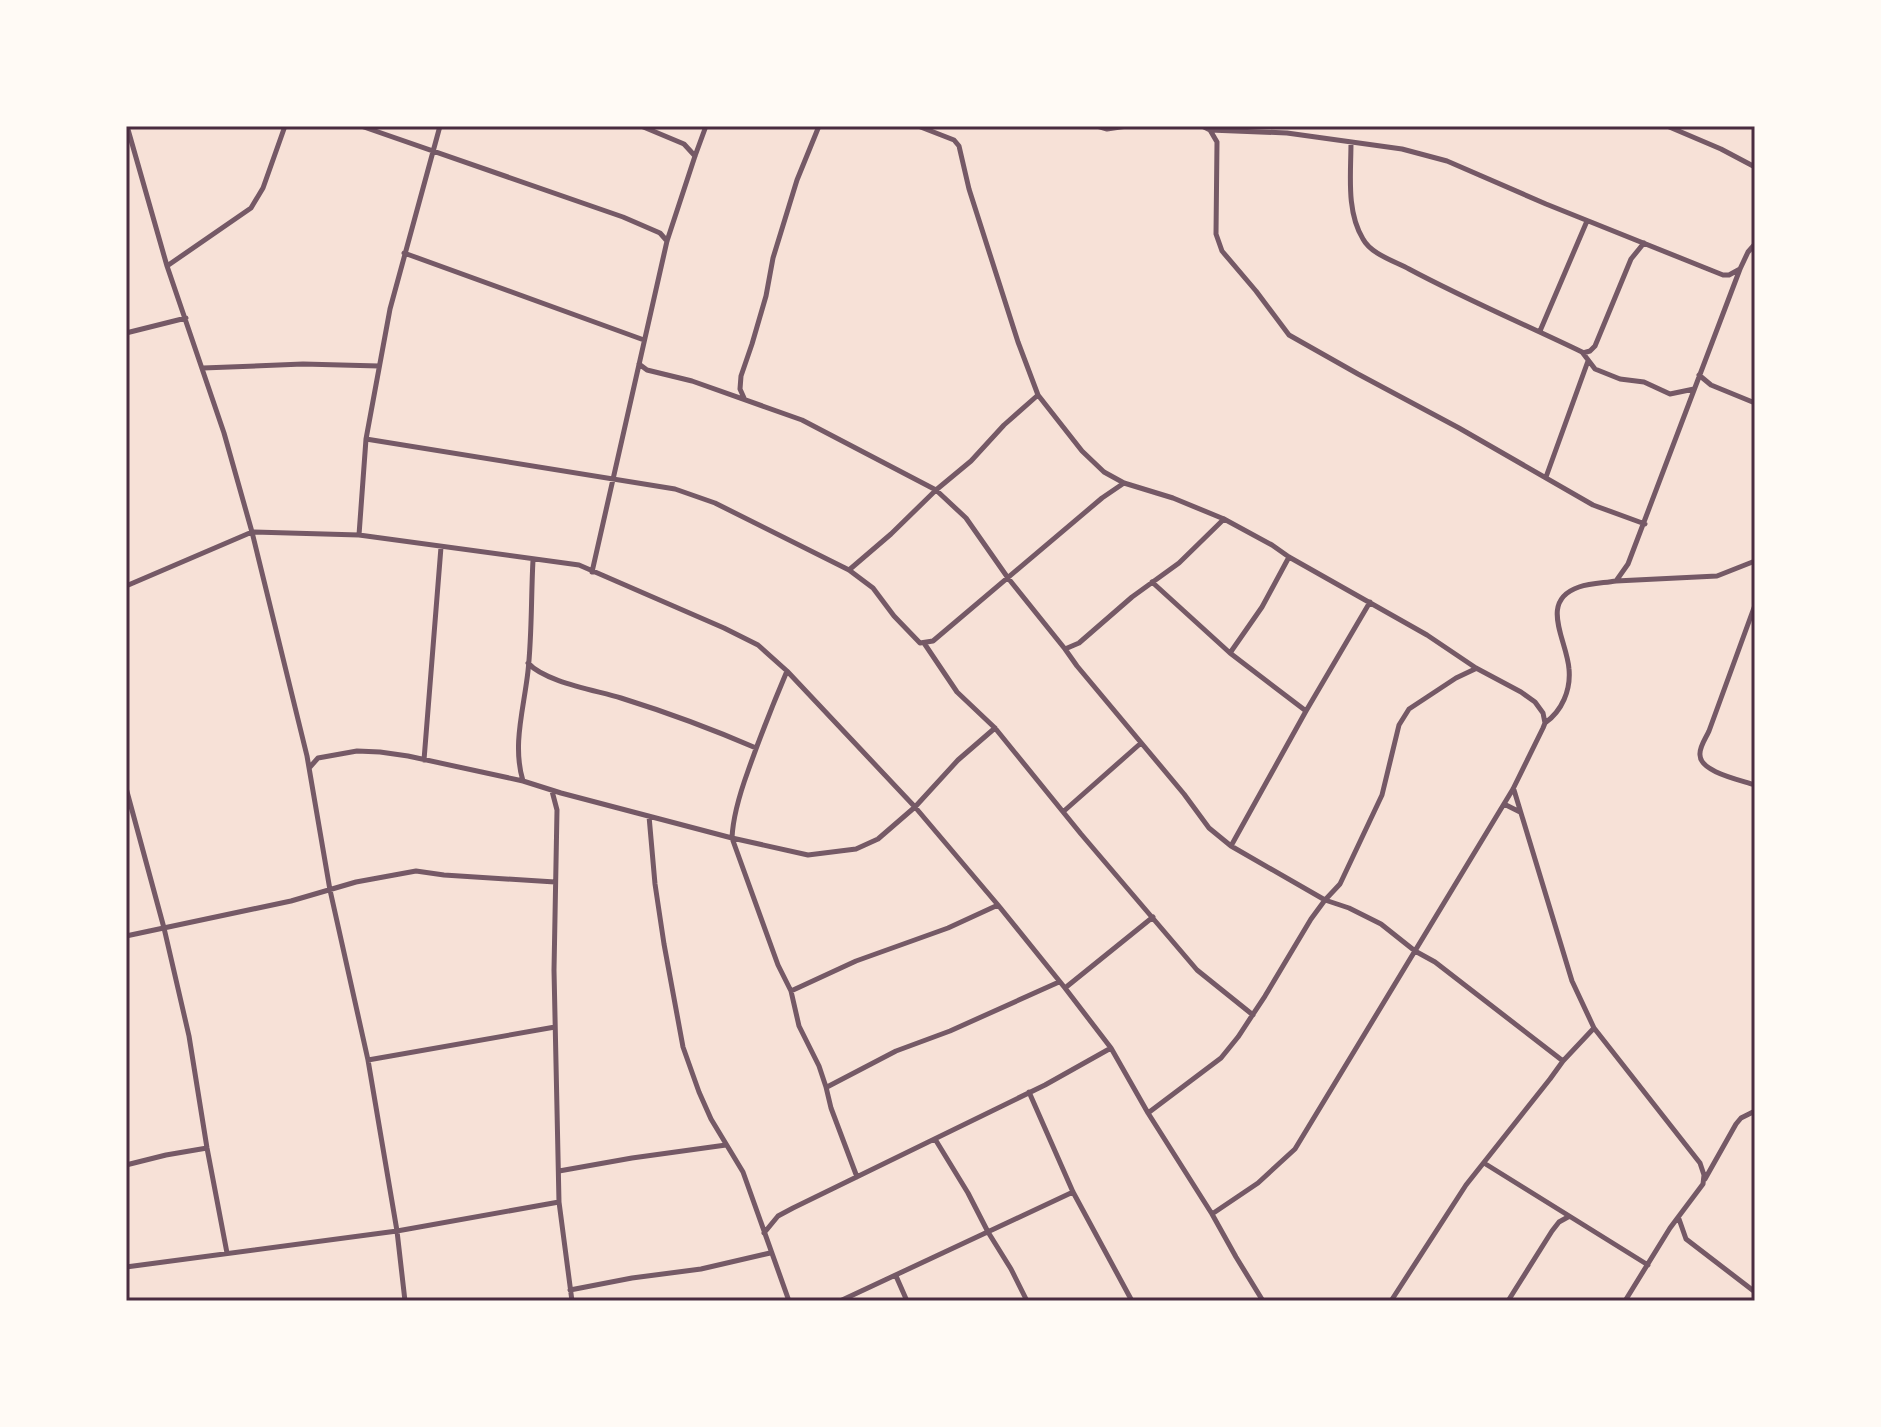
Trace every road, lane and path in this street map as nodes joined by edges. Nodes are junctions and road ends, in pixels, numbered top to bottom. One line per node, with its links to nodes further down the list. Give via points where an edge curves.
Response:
1 (127, 126): 17 (street)
2 (285, 126): 25 (street, via 251,208)
3 (361, 126): 15 (street)
4 (440, 126): 15 (street)
5 (641, 126): 16 (street, via 684,144)
6 (706, 126): 16 (street)
7 (819, 126): 39 (street, via 797,180 741,376)
8 (918, 126): 38 (street, via 959,146)
9 (1097, 126): 10 (street)
10 (1127, 126)
11 (1202, 126): 13 (street)
12 (1667, 126): 19 (street)
13 (1210, 130): 14 (street); 42 (street, via 1217,142 1216,234 1222,251 1289,335)
14 (1352, 142): 20 (street, via 1447,161); 28 (street, via 1353,212 1366,244 1447,289)
15 (432, 151): 21 (street, via 623,217); 24 (street)
16 (695, 156): 21 (street)
17 (136, 159): 18 (street); 25 (street)
18 (126, 162)
19 (1755, 167)
20 (1587, 221): 22 (street); 28 (street)
21 (667, 241): 30 (street)
22 (1644, 243): 26 (street, via 1723,275); 31 (street, via 1631,259 1595,346)
23 (1755, 244): 26 (street)
24 (404, 253): 30 (street); 34 (street)
25 (167, 266): 27 (street)
26 (1740, 269): 36 (street)
27 (186, 318): 29 (street); 35 (street)
28 (1540, 331): 31 (street)
29 (126, 333)
30 (644, 340): 33 (street)
31 (1583, 353): 32 (street)
32 (1589, 360): 37 (street, via 1603,373 1670,394); 42 (street)
33 (639, 364): 39 (street); 43 (street)
34 (379, 366): 35 (street); 41 (street)
35 (203, 368): 48 (street)
36 (1698, 375): 37 (street); 40 (street)
37 (1695, 389): 47 (street)
38 (1038, 395): 44 (street, via 1082,451); 45 (street)
39 (745, 399): 45 (street, via 802,420)
40 (1755, 403)
41 (366, 439): 43 (street); 49 (street)
42 (1546, 477): 47 (street, via 1593,505)
43 (615, 479): 54 (street, via 675,489 715,503); 55 (street)
44 (1124, 483): 46 (street); 56 (street)
45 (936, 490): 54 (street); 56 (street, via 966,518)
46 (1224, 519): 51 (street); 58 (street)
47 (1645, 524): 57 (street)
48 (252, 532): 49 (street); 59 (street); 74 (street)
49 (359, 535): 50 (street)
50 (441, 547): 52 (street); 73 (street)
51 (1289, 557): 60 (street); 64 (street)
52 (533, 560): 55 (street, via 579,565); 65 (street)
53 (1755, 561): 57 (street, via 1717,576)
54 (849, 570): 62 (street)
55 (592, 572): 67 (street, via 758,645)
56 (1008, 578): 62 (street); 63 (street)
57 (1616, 581): 69 (street, via 1578,587 1557,605 1570,669 1563,704)
58 (1152, 582): 63 (street); 64 (street)
59 (126, 586)
60 (1370, 602): 66 (street); 68 (street)
61 (1755, 605): 76 (street, via 1700,756 1707,768)
62 (924, 643): 70 (street, via 957,692)
63 (1065, 649): 71 (street)
64 (1230, 653): 68 (street)
65 (528, 663): 72 (street, via 547,677 622,698); 75 (street, via 519,736)
66 (1476, 668): 69 (street, via 1535,702); 89 (street, via 1409,709 1399,725 1374,814 1340,884)
67 (787, 671): 72 (street); 81 (street)
68 (1306, 711): 86 (street)
69 (1545, 723): 78 (street)
70 (995, 728): 81 (street); 82 (street)
71 (1141, 743): 82 (street); 86 (street, via 1209,828)
72 (756, 748): 85 (street)
73 (424, 760): 74 (street, via 357,751 329,754); 75 (street)
74 (309, 768): 88 (street)
75 (523, 781): 79 (street)
76 (1755, 785)
77 (126, 788): 92 (street)
78 (1513, 789): 80 (street); 83 (street)
79 (552, 790): 84 (street); 87 (street, via 557,810)
80 (1504, 804): 83 (street); 94 (street)
81 (915, 807): 85 (street, via 878,839 856,849 808,855); 90 (street)
82 (1064, 811): 91 (street)
83 (1520, 812): 100 (street, via 1572,981)
84 (649, 816): 85 (street); 109 (street, via 683,1047)
85 (732, 838): 97 (street)
86 (1231, 846): 89 (street)
87 (555, 882): 88 (street, via 416,871); 99 (street)
88 (330, 890): 92 (street); 102 (street)
89 (1325, 900): 94 (street, via 1381,924); 98 (street)
90 (998, 905): 95 (street); 97 (street)
91 (1153, 917): 96 (street); 98 (street, via 1197,970)
92 (164, 928): 93 (street); 110 (street)
93 (126, 936)
94 (1415, 951): 103 (street); 118 (street, via 1295,1149)
95 (1059, 982): 96 (street); 104 (street, via 896,1051)
96 (1065, 988): 101 (street)
97 (791, 991): 104 (street, via 799,1026)
98 (1253, 1015): 107 (street, via 1221,1058)
99 (555, 1027): 102 (street); 113 (street)
100 (1594, 1028): 103 (street); 115 (street, via 1700,1163)
101 (1111, 1048): 105 (street); 107 (street)
102 (368, 1060): 121 (street)
103 (1563, 1061): 111 (street)
104 (826, 1087): 114 (street)
105 (1029, 1092): 108 (street); 116 (street)
106 (1755, 1111): 115 (street, via 1736,1124)
107 (1148, 1113): 118 (street)
108 (935, 1139): 114 (street); 122 (street)
109 (726, 1145): 113 (street); 123 (street, via 743,1172)
110 (207, 1148): 112 (street); 124 (street)
111 (1484, 1163): 119 (street); 139 (street)
112 (126, 1165)
113 (559, 1171): 117 (street)
114 (857, 1177): 123 (street, via 778,1216)
115 (1705, 1179): 120 (street)
116 (1073, 1192): 122 (street); 137 (street)
117 (559, 1202): 121 (street); 129 (street)
118 (1212, 1214): 138 (street)
119 (1568, 1217): 126 (street); 140 (street, via 1552,1231)
120 (1678, 1218): 126 (street); 130 (street, via 1686,1239)
121 (397, 1231): 124 (street); 131 (street)
122 (988, 1232): 128 (street); 136 (street)
123 (764, 1233): 125 (street)
124 (227, 1253): 127 (street)
125 (770, 1253): 129 (street); 133 (street)
126 (1648, 1265): 141 (street)
127 (126, 1267)
128 (896, 1276): 134 (street); 135 (street)
129 (570, 1290): 132 (street)
130 (1755, 1292)
131 (405, 1301)
132 (572, 1301)
133 (789, 1301)
134 (840, 1301)
135 (907, 1301)
136 (1027, 1301)
137 (1132, 1301)
138 (1263, 1301)
139 (1391, 1301)
140 (1508, 1301)
141 (1625, 1301)

